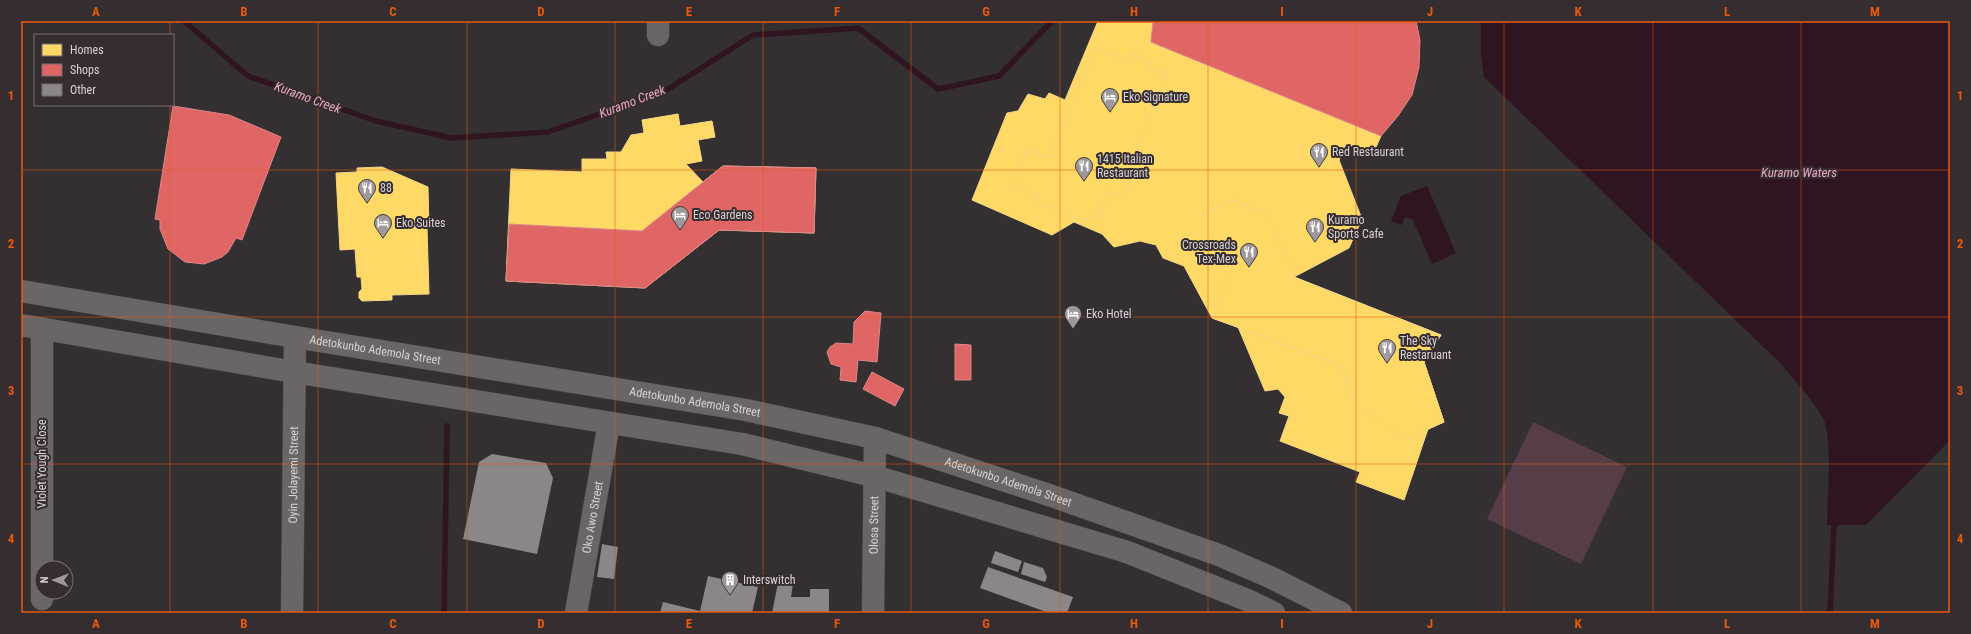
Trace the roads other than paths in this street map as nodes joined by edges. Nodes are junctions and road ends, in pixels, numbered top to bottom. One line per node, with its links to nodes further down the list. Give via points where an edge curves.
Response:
1 (21, 290): 4 (main road, Adetokunbo Ademola Street)
2 (21, 325): 3 (main road)
3 (42, 329): 5 (main road); 9 (main road, Violet Yough Close)
4 (295, 337): 5 (main road, Oyin Jolayemi Street); 7 (main road, Adetokunbo Ademola Street, via 746,410)
5 (294, 372): 6 (main road); 10 (main road, Oyin Jolayemi Street)
6 (609, 423): 8 (main road, via 742,444); 11 (main road, Oko Awo Street)
7 (875, 438): 8 (main road, Olosa Street); 14 (main road, Adetokunbo Ademola Street, via 1052,496 1219,555)
8 (874, 476): 12 (main road, Olosa Street); 13 (main road, via 1127,552 1248,600)
9 (42, 560)
10 (292, 613)
11 (576, 613)
12 (872, 613)
13 (1274, 613)
14 (1341, 613)

